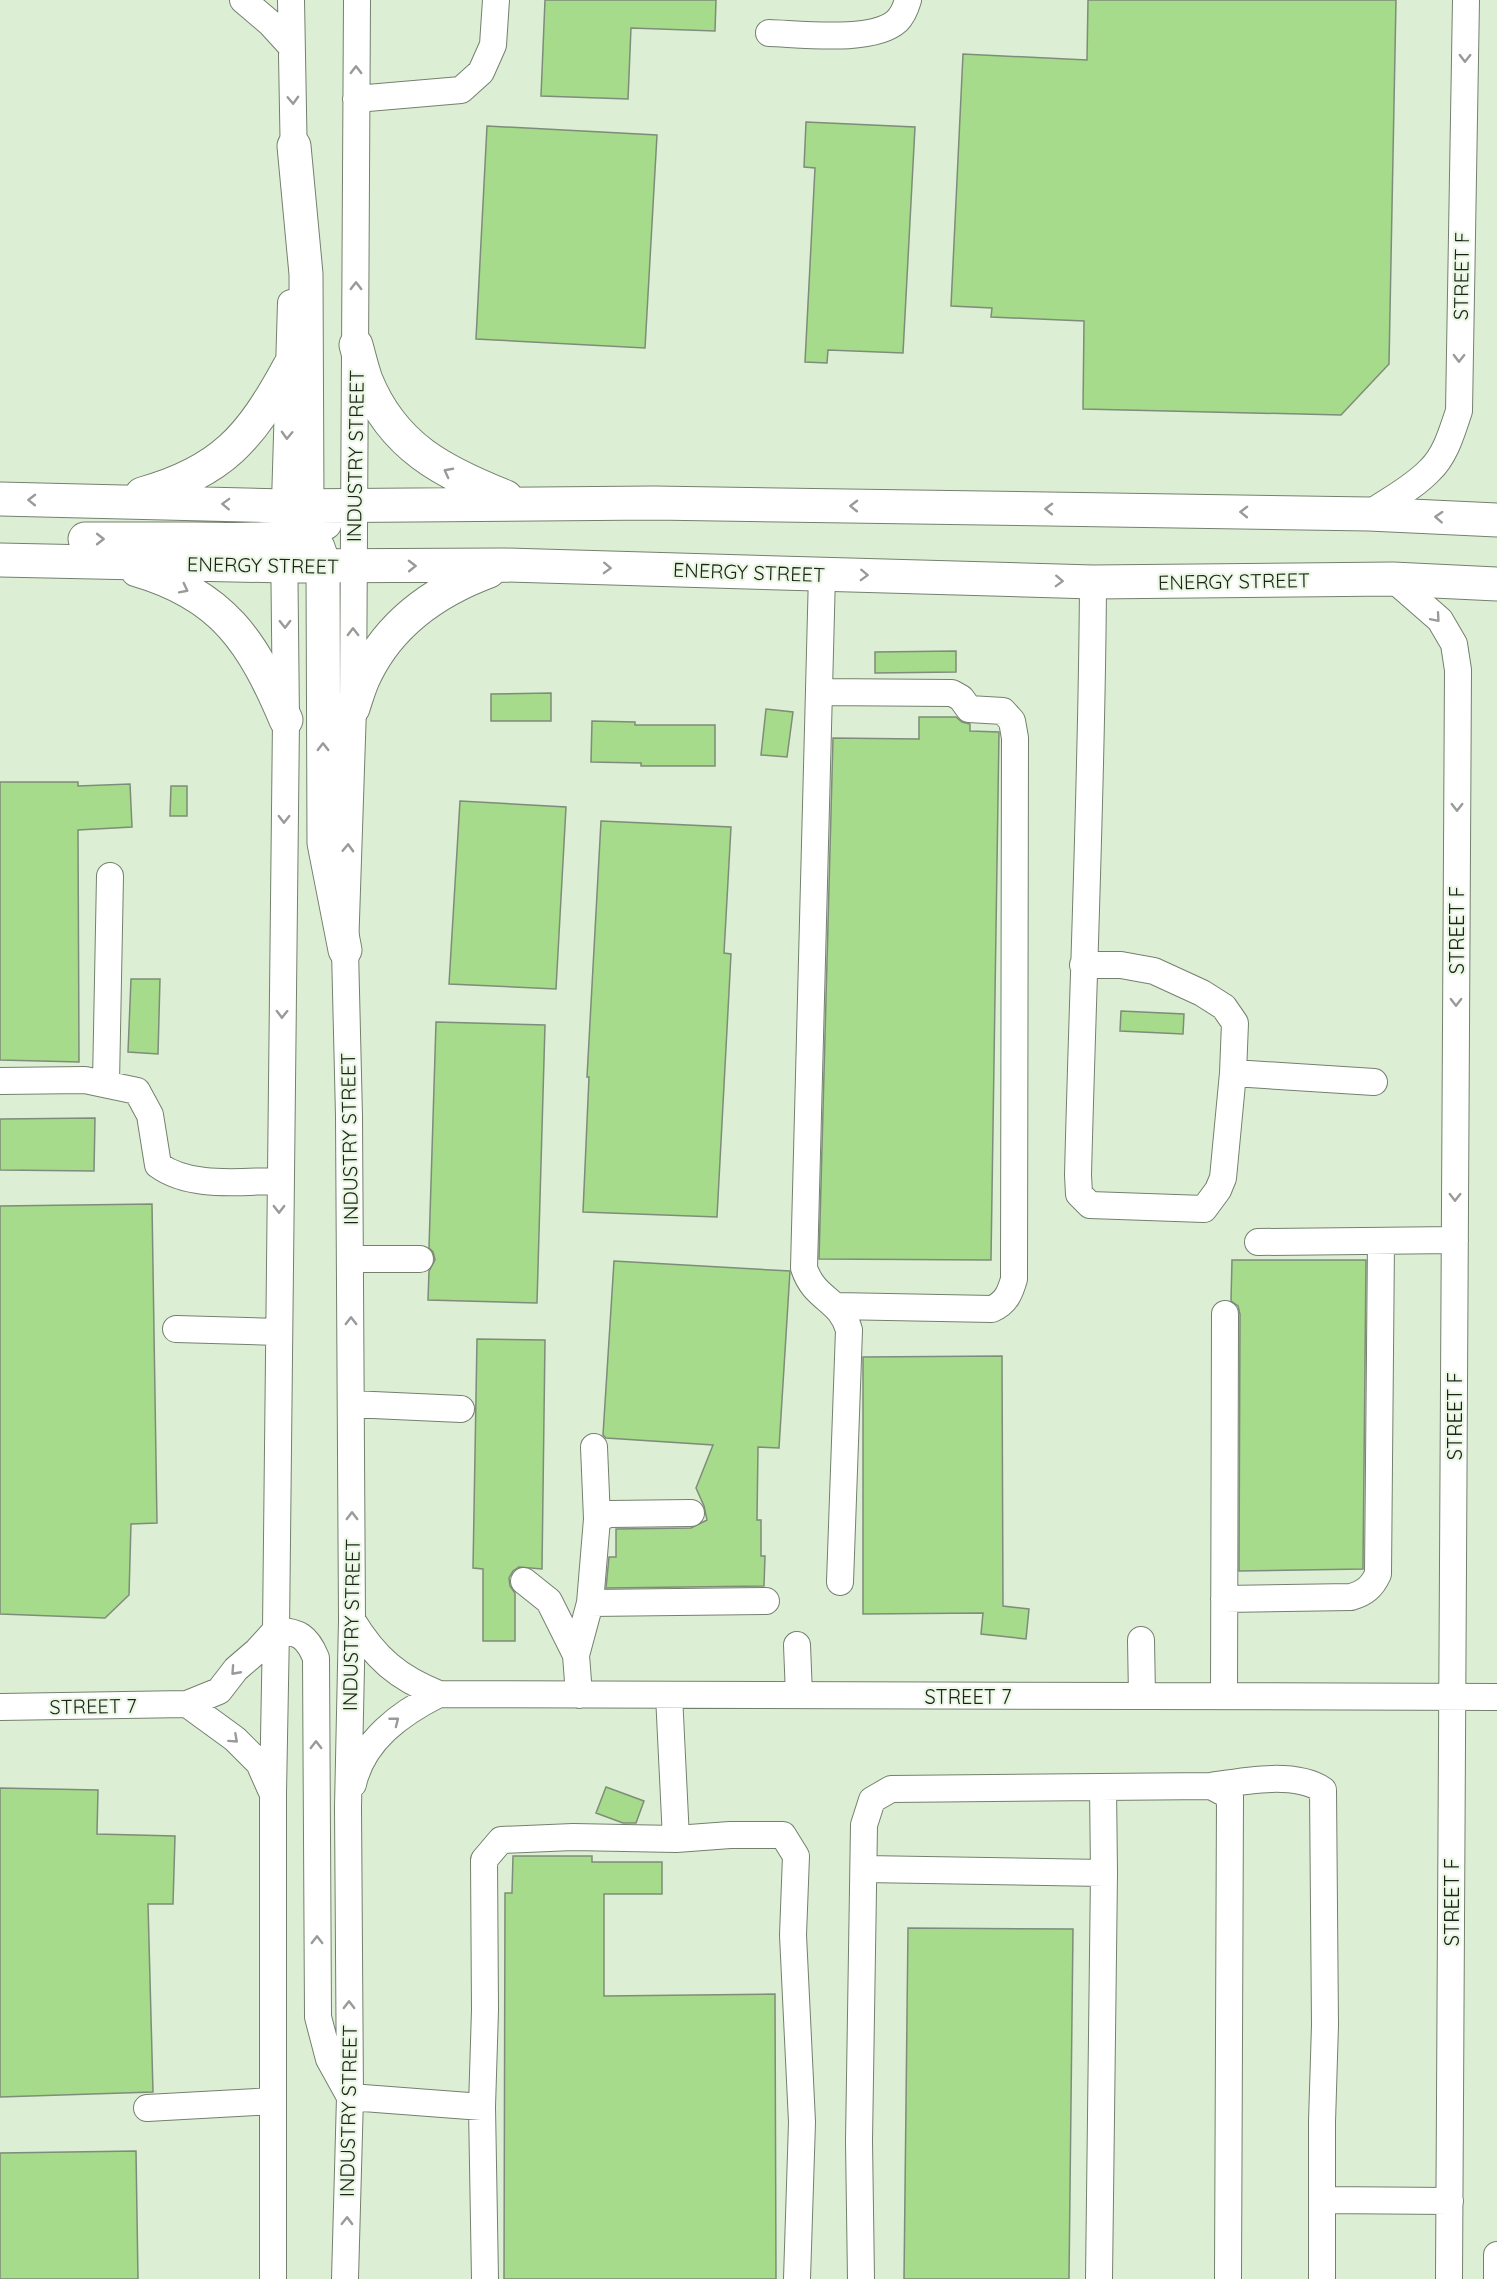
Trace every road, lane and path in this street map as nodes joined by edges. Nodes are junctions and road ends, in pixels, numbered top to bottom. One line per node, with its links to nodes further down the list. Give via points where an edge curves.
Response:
1 (243, 0): 8 (street)
2 (291, 0): 8 (street, INDUSTRY STREET)
3 (357, 0): 9 (street, INDUSTRY STREET, one-way to 3)
4 (496, 0): 9 (street, via 493,45 481,72 461,90)
5 (908, 0): 7 (street, via 898,20 886,28 860,35)
6 (1466, 0): 18 (street, STREET F, one-way to 18, via 1459,411 1450,440 1431,469)
7 (769, 33)
8 (291, 46): 10 (street, INDUSTRY STREET, one-way to 10)
9 (356, 99): 11 (street, INDUSTRY STREET, one-way to 9)
10 (294, 146): 12 (street, INDUSTRY STREET); 20 (main road, via 306,274)
11 (356, 345): 16 (main road, one-way to 11, via 434,464 406,441 378,404); 17 (street, INDUSTRY STREET)
12 (289, 367): 14 (main road, via 248,434 220,460 184,480); 20 (street, INDUSTRY STREET, one-way to 20)
13 (0, 499): 14 (main road, ENERGY STREET, one-way to 13)
14 (116, 501): 20 (main road, ENERGY STREET, one-way to 14)
15 (654, 502): 16 (main road); 17 (main road, via 552,518); 18 (main road, one-way to 15)
16 (521, 503): 17 (main road)
17 (354, 514): 20 (main road); 20 (street, INDUSTRY STREET)
18 (1369, 514): 19 (main road, one-way to 18)
19 (1497, 520)
20 (310, 538): 21 (main road, one-way to 20, via 36,540); 23 (main road, ENERGY STREET); 24 (main road, ENERGY STREET, one-way to 24); 30 (street, INDUSTRY STREET, one-way to 20); 31 (street, INDUSTRY STREET, one-way to 31); 33 (main road, one-way to 20, via 324,843)
21 (0, 548)
22 (0, 560): 23 (main road, ENERGY STREET)
23 (110, 562): 31 (main road, one-way to 31, via 187,590 221,614 249,645)
24 (505, 565): 25 (main road, ENERGY STREET, one-way to 25); 30 (main road, via 469,578 410,615 385,642 366,673)
25 (822, 574): 27 (main road, ENERGY STREET, one-way to 27); 29 (street)
26 (1393, 579): 27 (main road, ENERGY STREET); 28 (main road, ENERGY STREET); 40 (street, STREET F, one-way to 40, via 1440,620 1454,644 1458,670)
27 (1093, 582): 34 (street)
28 (1497, 584)
29 (819, 692): 45 (street, via 804,1268 815,1290); 45 (street, via 952,693 969,710 1003,711 1012,721 1015,738 1014,1279 1002,1305 992,1309)
30 (353, 708): 33 (street, INDUSTRY STREET, one-way to 30)
31 (286, 720): 39 (street, INDUSTRY STREET, one-way to 39)
32 (110, 876): 38 (street)
33 (345, 950): 43 (street, INDUSTRY STREET)
34 (1083, 965): 35 (street, via 1121,965 1154,971 1224,1007 1235,1023); 35 (street, via 1078,1175 1080,1194 1090,1205 1204,1209 1223,1178)
35 (1233, 1073): 37 (street)
36 (0, 1081): 38 (street)
37 (1374, 1082)
38 (106, 1083): 39 (street, via 137,1091 150,1115 158,1165 172,1175)
39 (280, 1181): 48 (street, INDUSTRY STREET, one-way to 48)
40 (1455, 1240): 41 (street); 70 (street, STREET F)
41 (1381, 1241): 42 (street); 56 (street, via 1378,1574 1373,1585 1351,1597)
42 (1258, 1242)
43 (350, 1259): 44 (street); 49 (street, INDUSTRY STREET, one-way to 43)
44 (420, 1259)
45 (836, 1305): 55 (street, via 846,1317 849,1330)
46 (1224, 1314): 56 (street)
47 (176, 1329): 48 (street)
48 (278, 1332): 60 (street, INDUSTRY STREET)
49 (351, 1404): 50 (street); 59 (street, INDUSTRY STREET, one-way to 49)
50 (461, 1409)
51 (594, 1447): 53 (street)
52 (691, 1513): 53 (street, via 609,1514)
53 (597, 1520): 58 (street)
54 (524, 1581): 63 (street, via 549,1601)
55 (840, 1582)
56 (1224, 1599): 69 (street)
57 (766, 1600): 58 (street)
58 (590, 1603): 63 (street)
59 (352, 1620): 64 (street, STREET 7, via 379,1658 417,1686); 77 (street, INDUSTRY STREET)
60 (276, 1630): 72 (street, STREET 7, one-way to 72, via 219,1691); 76 (street, INDUSTRY STREET); 81 (street, one-way to 60, via 329,2059 318,2018 316,1658 310,1644 300,1635)
61 (1142, 1641): 68 (street)
62 (797, 1645): 67 (street)
63 (576, 1655): 65 (street)
64 (439, 1694): 65 (street, STREET 7); 77 (street, STREET 7, one-way to 64, via 354,1777 387,1726)
65 (579, 1695): 66 (street, STREET 7)
66 (669, 1695): 67 (street, STREET 7); 78 (street)
67 (800, 1695): 68 (street, STREET 7)
68 (1142, 1696): 69 (street, STREET 7)
69 (1224, 1696): 70 (street, STREET 7)
70 (1452, 1697): 71 (street, STREET 7); 86 (street, STREET F)
71 (1497, 1697)
72 (187, 1704): 73 (street, STREET 7); 76 (street, one-way to 76, via 235,1738 259,1763)
73 (0, 1707)
74 (1211, 1786): 75 (street); 85 (street, via 1249,1780 1291,1780 1312,1782 1323,1790); 94 (street, via 1230,1796)
75 (1103, 1787): 79 (street, via 891,1789 872,1800 864,1825); 80 (street)
76 (273, 1793): 82 (street, INDUSTRY STREET)
77 (348, 1807): 81 (street, INDUSTRY STREET, one-way to 77)
78 (676, 1839): 83 (street, via 501,1840 484,1860); 91 (street, via 783,1835 796,1856 793,1935 802,2122)
79 (864, 1869): 80 (street); 92 (street, via 859,2141)
80 (1104, 1873): 93 (street)
81 (350, 2097): 83 (street); 89 (street, INDUSTRY STREET, one-way to 81)
82 (273, 2101): 84 (street); 88 (street, INDUSTRY STREET)
83 (482, 2107): 90 (street)
84 (147, 2108)
85 (1323, 2200): 86 (street); 95 (street)
86 (1450, 2201): 96 (street, STREET F)
87 (1497, 2254): 97 (street)
88 (273, 2279)
89 (345, 2279)
90 (485, 2279)
91 (797, 2279)
92 (861, 2279)
93 (1099, 2279)
94 (1228, 2279)
95 (1322, 2279)
96 (1449, 2279)
97 (1497, 2279)

